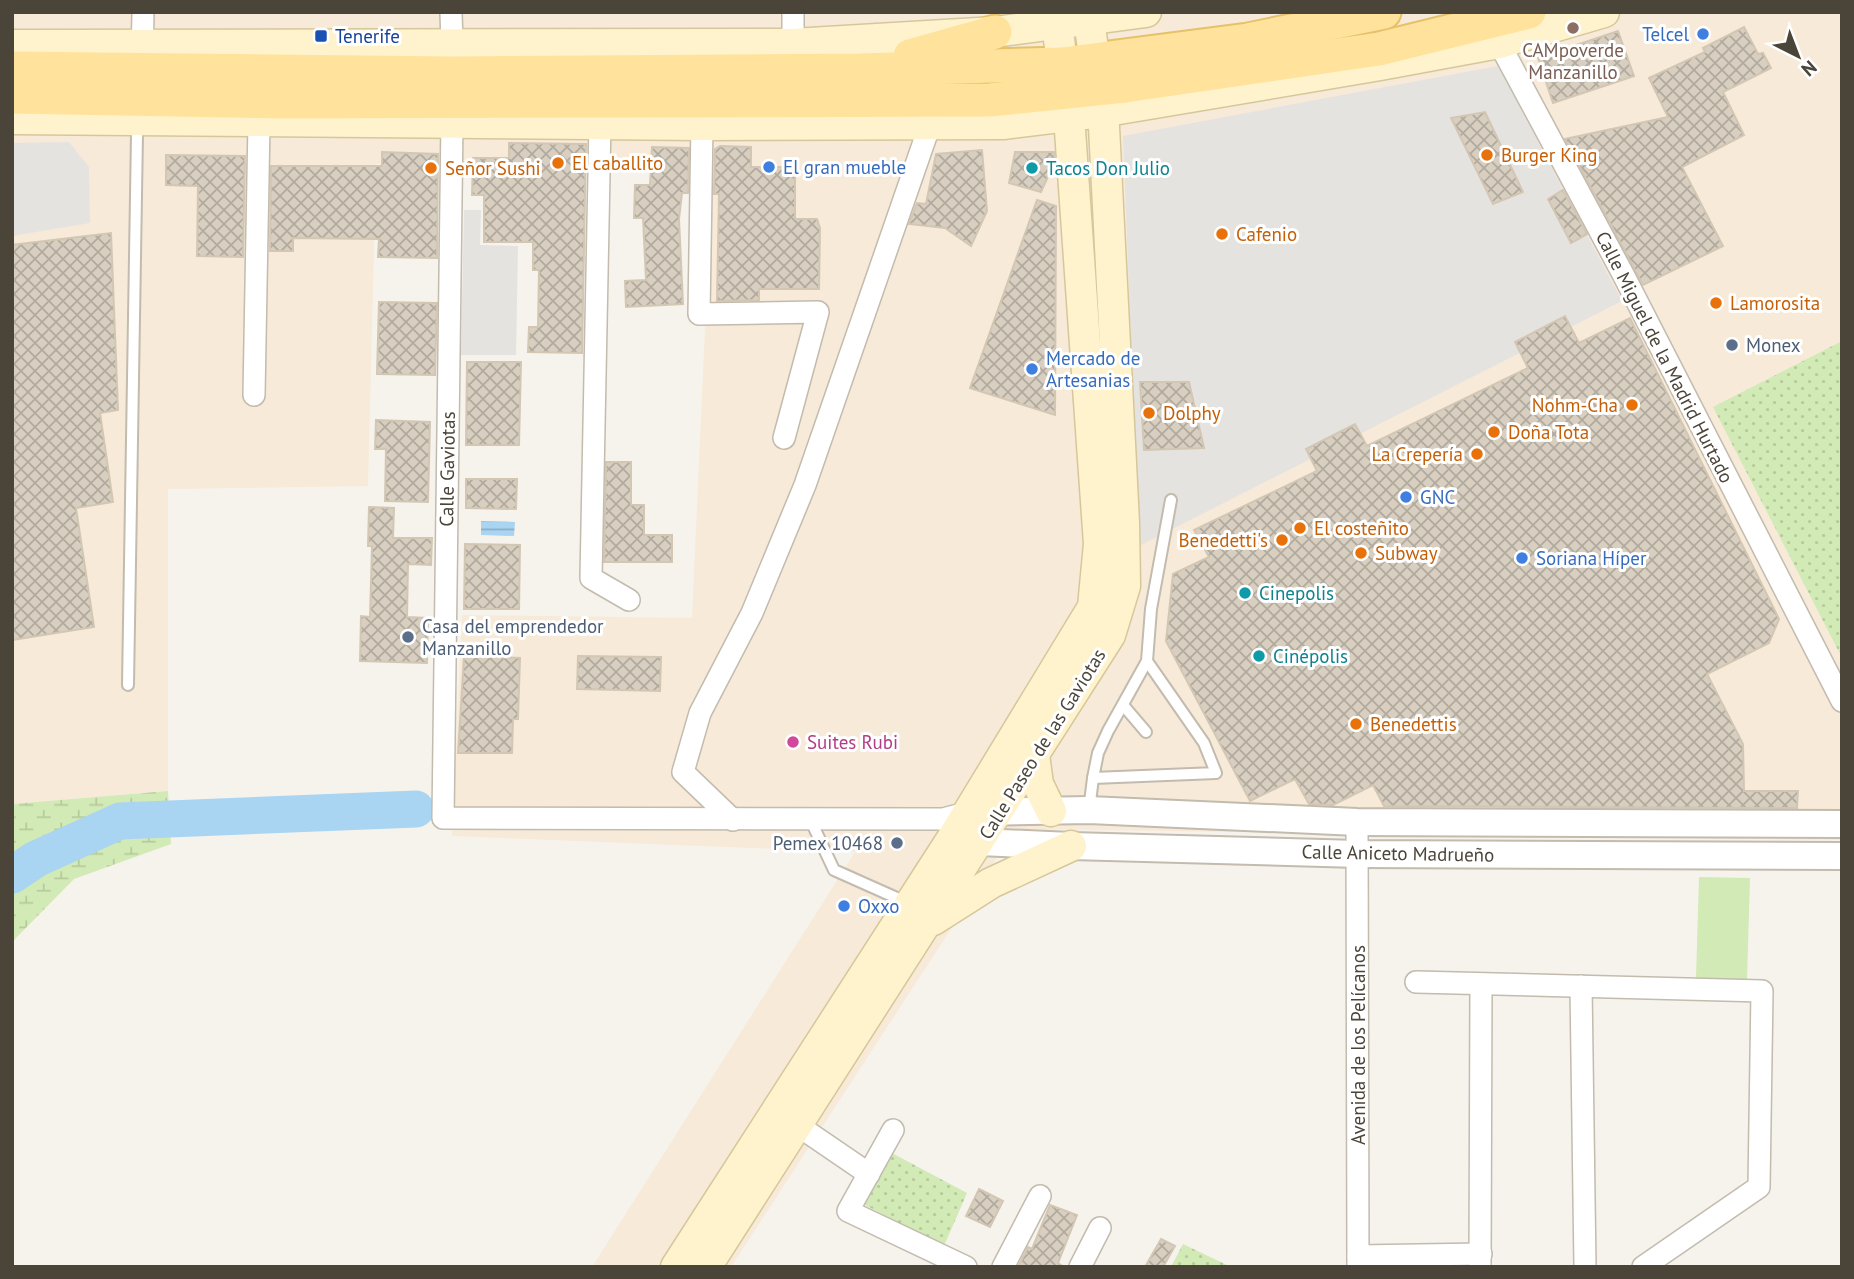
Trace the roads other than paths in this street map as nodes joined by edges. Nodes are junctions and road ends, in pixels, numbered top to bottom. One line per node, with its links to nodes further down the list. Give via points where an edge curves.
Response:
1 (143, 12): 14 (street)
2 (452, 12): 13 (street)
3 (793, 12): 15 (street)
4 (1146, 12): 8 (main road)
5 (1384, 12): 18 (main road, via 1248,40)
6 (1529, 12): 10 (main road)
7 (1604, 12): 10 (main road)
8 (1089, 20): 9 (main road); 18 (main road, Calle Paseo de las Gaviotas)
9 (1057, 24): 11 (main road); 19 (main road, Calle Paseo de las Gaviotas)
10 (1494, 26): 18 (main road, via 1379,49); 33 (street, Calle Miguel de la Madrid Hurtado)
11 (995, 32): 15 (main road); 17 (main road)
12 (28, 45): 14 (main road)
13 (452, 46): 14 (main road); 15 (main road)
14 (142, 57): 15 (main road, via 453,73); 16 (main road)
15 (793, 57): 17 (main road)
16 (12, 68)
17 (859, 70): 19 (main road)
18 (1098, 87): 19 (main road); 19 (main road); 36 (main road, Calle Paseo de las Gaviotas, via 1125,586 1110,635)
19 (1065, 91): 20 (main road, via 903,103); 26 (main road, via 1003,124); 43 (main road, Calle Paseo de las Gaviotas, via 1099,544 1093,607)
20 (18, 105): 21 (main road)
21 (126, 120): 24 (main road); 32 (lane, via 137,134)
22 (452, 121): 23 (main road); 24 (main road); 41 (street, Calle Gaviotas, via 443,818)
23 (600, 122): 25 (main road); 30 (street, via 591,578)
24 (259, 123): 27 (street)
25 (702, 125): 26 (main road); 28 (street, via 699,314 818,312)
26 (927, 125): 41 (street, via 805,485 752,613 700,713 683,772)
27 (254, 396)
28 (784, 438)
29 (1171, 500): 31 (lane, via 1151,609)
30 (629, 600)
31 (1147, 662): 34 (lane); 37 (lane, via 1204,743 1216,773)
32 (128, 685)
33 (1842, 701)
34 (1123, 705): 35 (lane); 37 (lane, via 1098,753)
35 (1146, 732)
36 (1034, 755): 39 (main road, via 1038,785); 43 (main road, Calle Paseo de las Gaviotas)
37 (1093, 778): 38 (lane)
38 (1089, 810): 39 (street, Calle Aniceto Madrueño); 42 (street, Calle Aniceto Madrueño)
39 (1051, 811): 43 (street, Calle Aniceto Madrueño)
40 (810, 819): 41 (street); 43 (street); 48 (lane, via 834,870)
41 (733, 820)
42 (1357, 822): 44 (street, Calle Aniceto Madrueño); 46 (street, Avenida de los Pelícanos)
43 (968, 824): 45 (street, Calle Aniceto Madrueño); 48 (main road, Calle Paseo de las Gaviotas)
44 (1842, 824)
45 (1071, 846): 46 (street, Calle Aniceto Madrueño); 48 (main road)
46 (1358, 854): 47 (street, Calle Aniceto Madrueño); 58 (street, Avenida de los Pelícanos)
47 (1842, 856)
48 (916, 916): 52 (main road, Calle Paseo de las Gaviotas)
49 (1416, 982): 50 (street)
50 (1481, 984): 51 (street); 57 (street)
51 (1581, 986): 64 (street); 65 (street, via 1762,991 1759,1187)
52 (786, 1117): 54 (street); 59 (main road, Calle Paseo de las Gaviotas); 60 (main road, Calle Paseo de las Gaviotas)
53 (893, 1130): 54 (street)
54 (869, 1174): 61 (street, via 848,1210)
55 (1040, 1196): 62 (street)
56 (1100, 1228): 63 (street)
57 (1480, 1260): 58 (street)
58 (1358, 1261)
59 (676, 1267)
60 (706, 1267)
61 (966, 1267)
62 (1003, 1267)
63 (1080, 1267)
64 (1585, 1267)
65 (1643, 1267)

